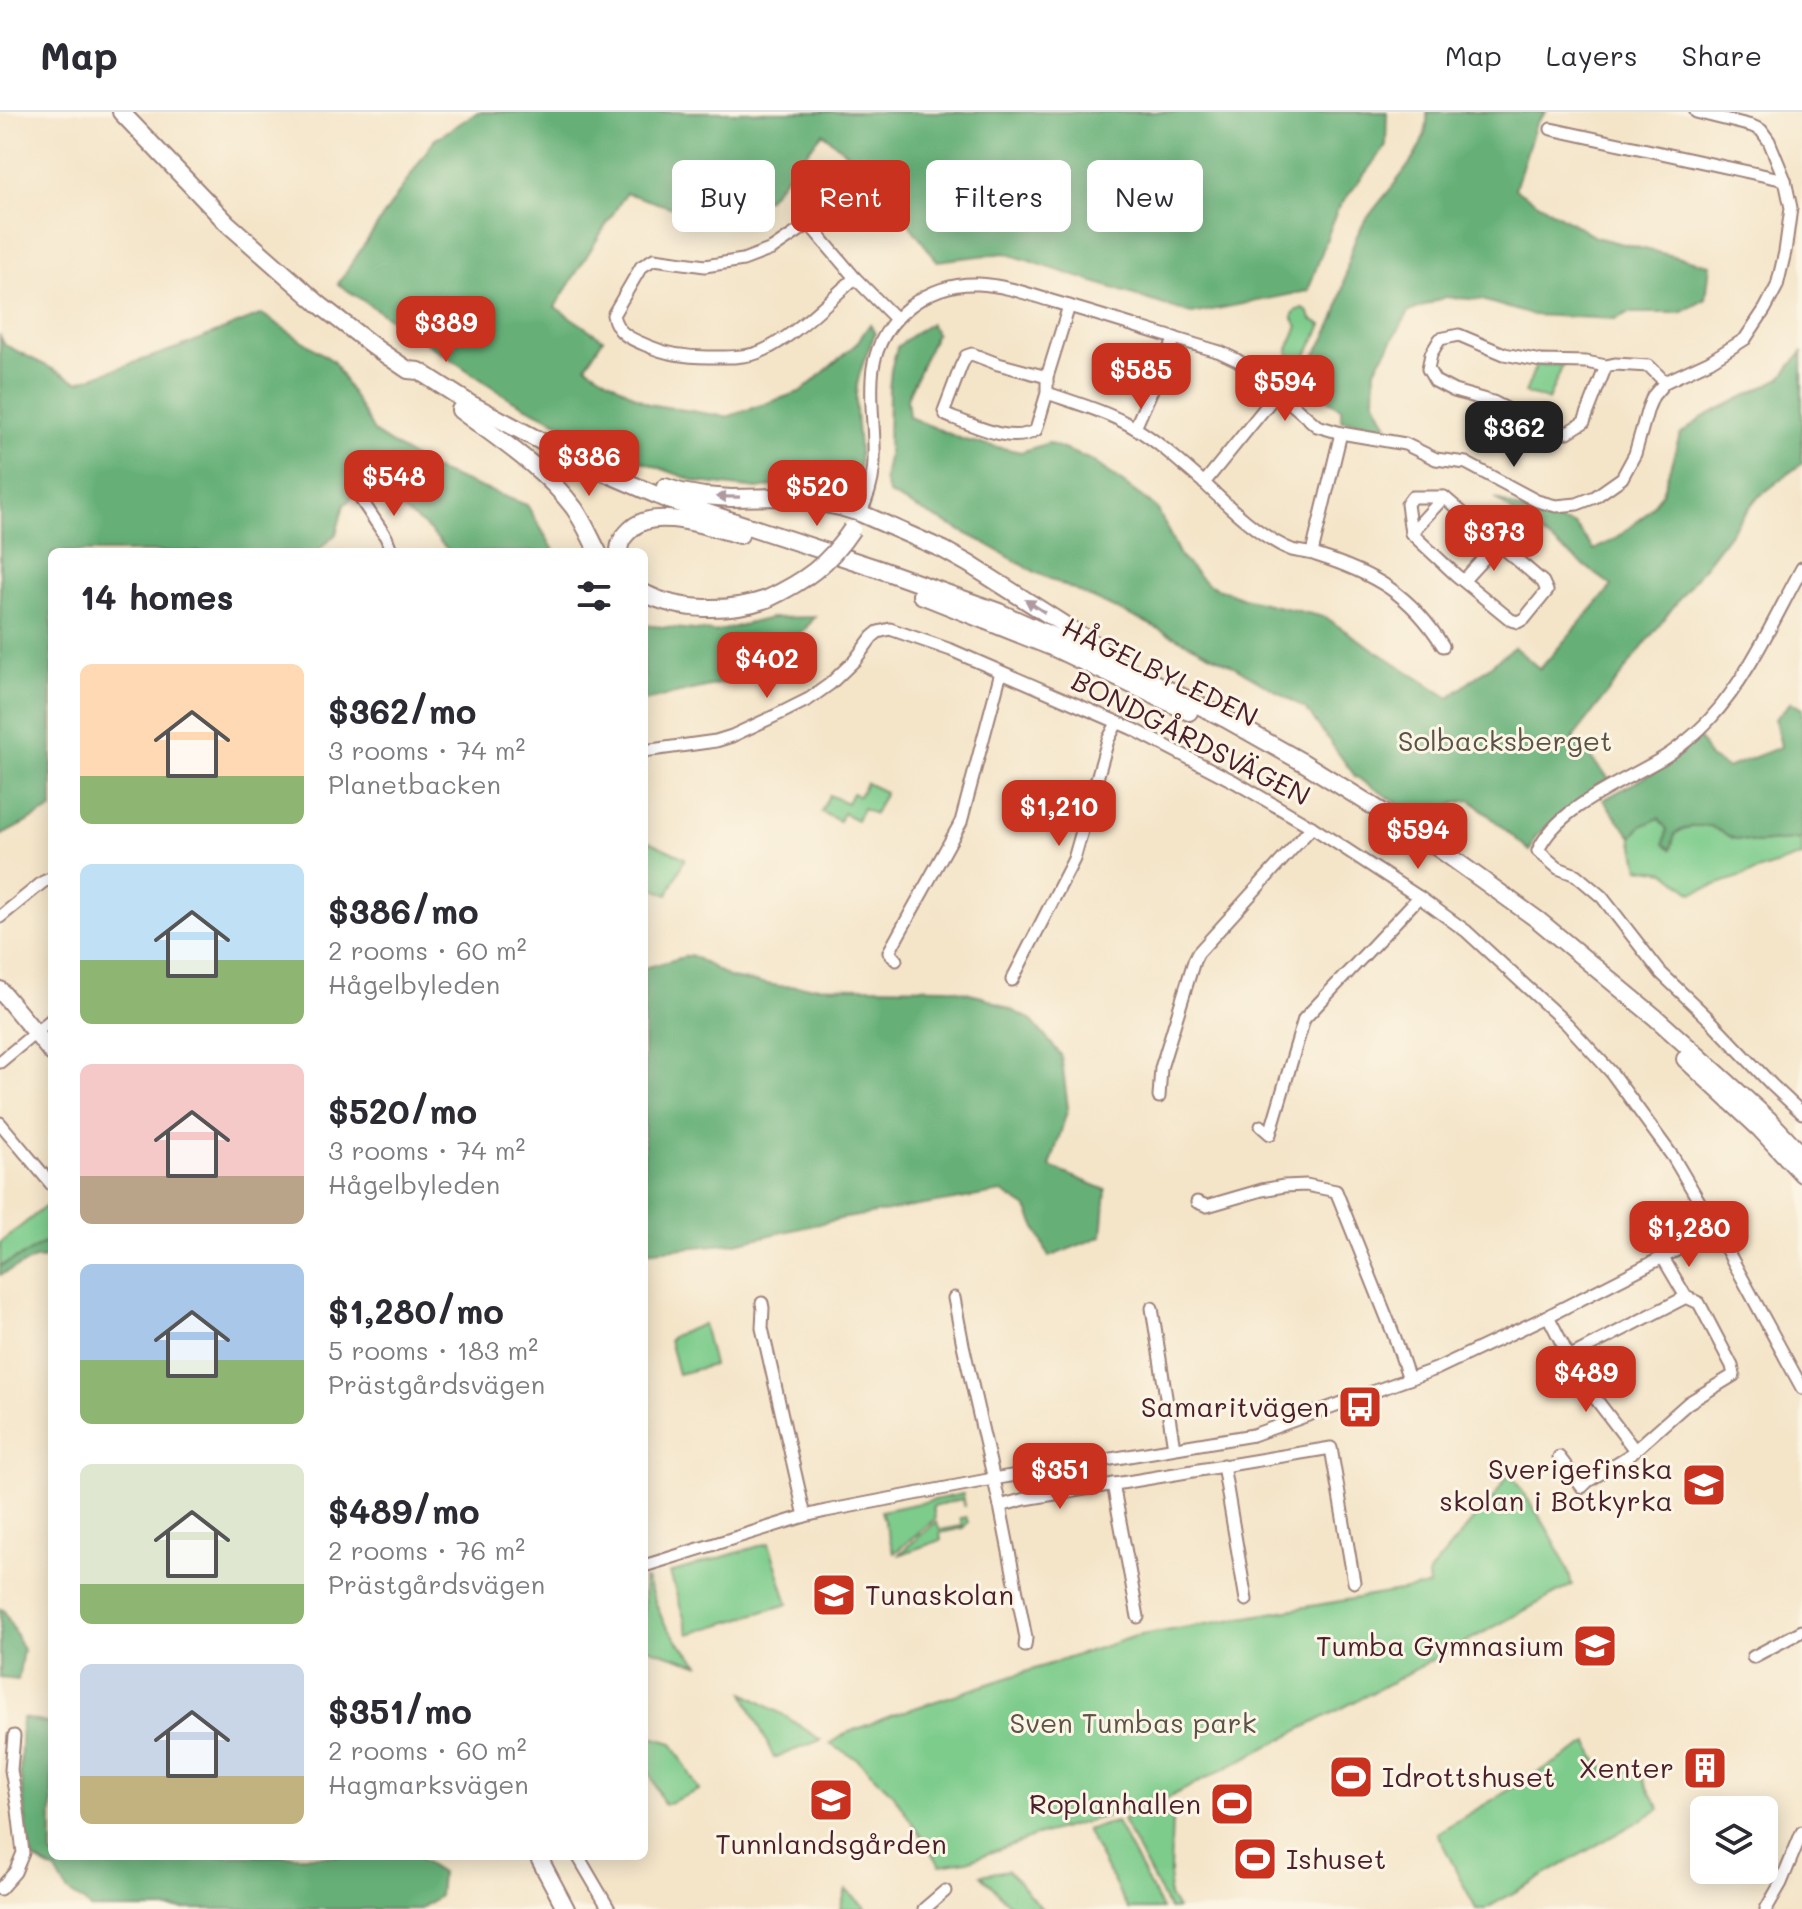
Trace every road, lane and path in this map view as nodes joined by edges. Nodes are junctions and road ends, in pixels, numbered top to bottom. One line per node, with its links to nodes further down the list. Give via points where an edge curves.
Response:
1 (121, 112): 16 (main road, HÅGELBYLEDEN, via 227,223 320,305)
2 (1696, 112): 4 (street, via 1761,130)
3 (1551, 129): 4 (street)
4 (1785, 180): 13 (street, via 1791,208 1785,252 1765,309 1745,339)
5 (797, 232): 7 (street, via 743,260 705,266 654,259 641,267 613,315 618,330 653,348 688,357 757,353)
6 (816, 232): 7 (street)
7 (855, 278): 9 (street)
8 (1069, 306): 9 (street, via 992,285 961,285 917,301); 10 (street); 12 (street)
9 (896, 319): 22 (street, via 873,368 875,462)
10 (1175, 338): 14 (street, via 1237,360); 17 (street)
11 (1606, 366): 11 (street, via 1584,422 1560,433 1493,402 1454,391 1435,381 1428,369 1440,339 1459,335 1504,354); 13 (street, via 1649,366)
12 (1047, 377): 15 (street); 15 (street, via 972,354 961,366 944,411 1021,437 1036,430)
13 (1665, 382): 18 (street, via 1653,396 1622,478 1577,504 1537,501 1466,463 1436,459 1405,444)
14 (1278, 392): 18 (street, via 1317,426); 19 (street)
15 (1047, 393): 17 (street)
16 (466, 407): 22 (main road, one-way to 16, via 788,497 681,492); 24 (main road, HÅGELBYLEDEN, via 543,456 651,504); 27 (main road, via 554,484); 35 (main road, HÅGELBYLEDEN, via 668,500 999,612)
17 (1135, 428): 19 (street)
18 (1341, 433): 29 (street)
19 (1204, 483): 29 (street, via 1265,535 1292,550)
20 (1444, 497): 23 (street); 23 (street, via 1412,497 1407,504); 25 (street)
21 (362, 501): 26 (street)
22 (860, 513): 32 (main road, bridge, via 833,556 795,586 767,599 704,608); 35 (main road, one-way to 22, via 969,564)
23 (1411, 533): 31 (street)
24 (740, 535): 28 (main road, via 669,518 650,519 628,532); 54 (main road, HÅGELBYLEDEN, via 906,589 1054,648 1222,728 1301,773 1533,927 1651,1026)
25 (1497, 544): 31 (street); 31 (street, via 1547,591 1525,618 1511,620)
26 (390, 548)
27 (596, 548)
28 (619, 548)
29 (1312, 553): 33 (street, via 1394,591 1430,624)
30 (1802, 568): 50 (street, via 1737,686 1709,720 1666,756 1581,804 1544,837 1538,851 1602,897 1661,973)
31 (1464, 580)
32 (648, 594)
33 (1443, 646)
34 (1001, 672): 36 (street, BONDGÅRDSVÄGEN); 37 (street, BONDGÅRDSVÄGEN, via 890,629 878,632 841,675 809,699 732,736); 42 (street, via 961,822 889,952)
35 (1147, 679): 53 (main road, HÅGELBYLEDEN, via 1304,763 1482,878 1656,1018)
36 (1117, 723): 38 (street, BONDGÅRDSVÄGEN); 43 (street, via 1074,859)
37 (648, 750)
38 (1312, 827): 40 (street, BONDGÅRDSVÄGEN); 49 (street, via 1198,953 1161,1068)
39 (48, 880): 41 (street)
40 (1419, 897): 52 (street, via 1304,1019 1270,1134); 57 (street, BONDGÅRDSVÄGEN, via 1466,931 1611,1072 1673,1157)
41 (0, 917)
42 (896, 960)
43 (1012, 980)
44 (0, 990): 46 (main road)
45 (48, 1022): 46 (street)
46 (35, 1032): 47 (main road); 48 (street)
47 (48, 1048)
48 (0, 1062)
49 (1159, 1097)
50 (1802, 1113)
51 (0, 1123): 55 (street)
52 (1261, 1126)
53 (1802, 1155)
54 (1802, 1174)
55 (48, 1180)
56 (1197, 1202): 65 (street, via 1207,1206 1284,1186 1336,1191)
57 (1716, 1230): 58 (street); 66 (street, BONDGÅRDSVÄGEN)
58 (1663, 1258): 59 (street); 63 (street)
59 (1686, 1297): 64 (street); 68 (street, via 1699,1303 1734,1375 1688,1403)
60 (954, 1298): 71 (street)
61 (762, 1303): 74 (street, via 762,1328)
62 (1152, 1308): 67 (street)
63 (1548, 1316): 64 (street); 65 (street)
64 (1569, 1357): 68 (street)
65 (1409, 1379): 67 (street, via 1253,1435)
66 (1802, 1388)
67 (1174, 1448): 71 (street)
68 (1634, 1449): 69 (street, via 1582,1487)
69 (1559, 1457)
70 (1223, 1465): 72 (street); 76 (street, via 1331,1448); 77 (street)
71 (993, 1479): 73 (street); 74 (street)
72 (1113, 1484): 73 (street); 78 (street)
73 (1000, 1506): 80 (street)
74 (805, 1516): 75 (street)
75 (648, 1565)
76 (1354, 1582)
77 (1246, 1600)
78 (1138, 1617)
79 (1802, 1631): 81 (street)
80 (1025, 1646)
81 (1753, 1657)
82 (14, 1736): 86 (street, via 11,1770 23,1853)
83 (1802, 1832): 91 (street)
84 (540, 1860): 88 (main road)
85 (580, 1860): 89 (street)
86 (0, 1889)
87 (945, 1891): 90 (street)
88 (566, 1909)
89 (609, 1909)
90 (924, 1909)
91 (1766, 1909)

